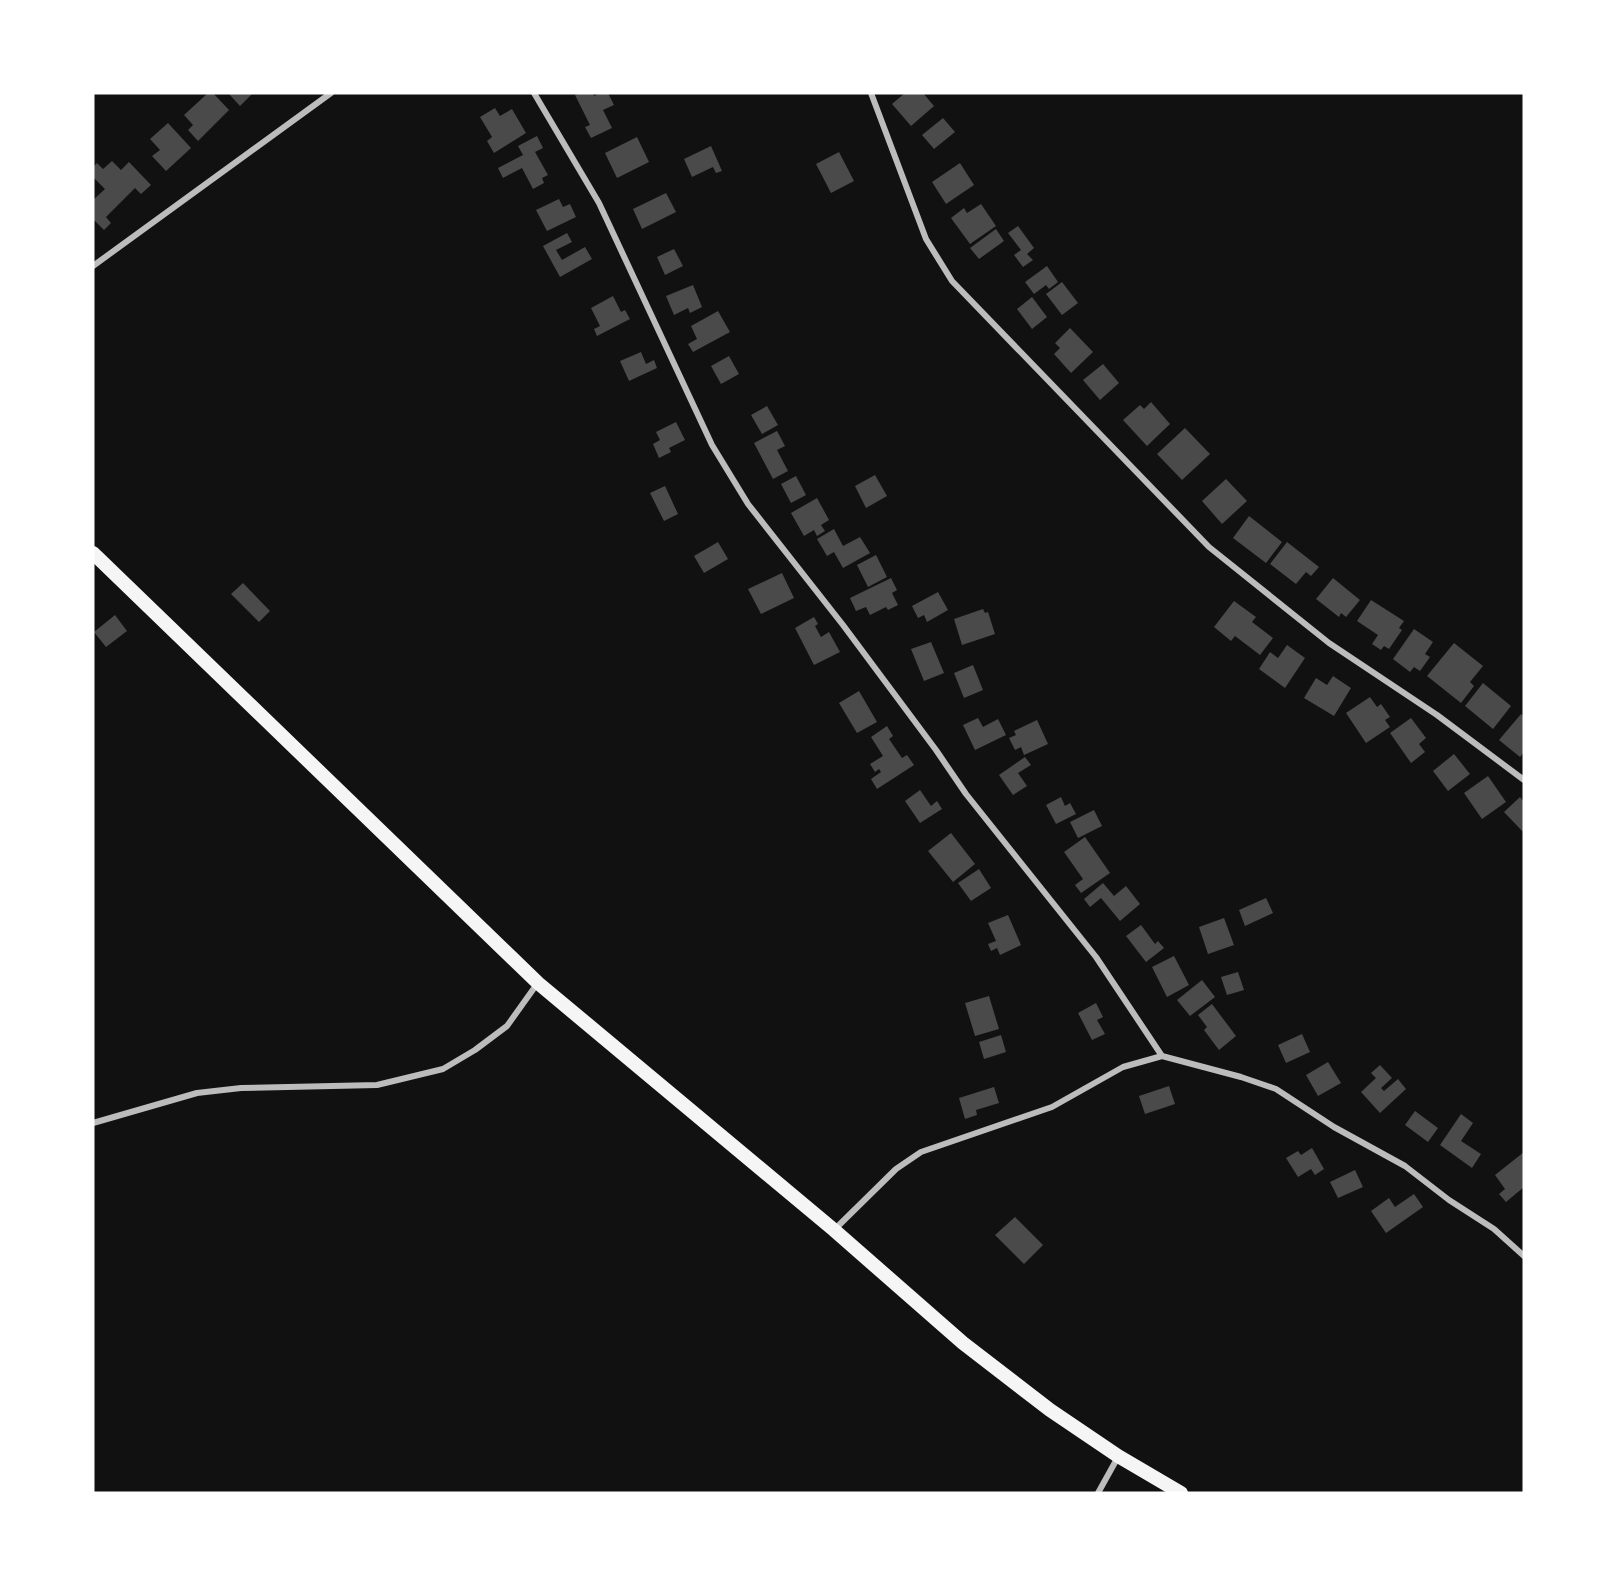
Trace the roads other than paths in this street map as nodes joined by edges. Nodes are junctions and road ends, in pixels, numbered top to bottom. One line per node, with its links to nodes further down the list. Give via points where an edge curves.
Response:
1 (331, 93): 4 (street)
2 (534, 93): 8 (street, via 599,204 712,445 748,504 831,609 966,794 1096,957)
3 (871, 93): 6 (street, via 926,239 952,281 1209,547 1329,643 1437,715)
4 (93, 266)
5 (93, 553): 7 (main road)
6 (1524, 780)
7 (538, 982): 9 (street, via 507,1026 442,1069 377,1085 241,1088 197,1093); 10 (main road)
8 (1162, 1056): 10 (street, via 1123,1067 1052,1107 921,1152 896,1169); 11 (street, via 1276,1089 1404,1166 1494,1229)
9 (93, 1123)
10 (834, 1230): 12 (main road, via 963,1343)
11 (1524, 1256)
12 (1118, 1456): 13 (street); 14 (main road)
13 (1098, 1493)
14 (1182, 1493)

